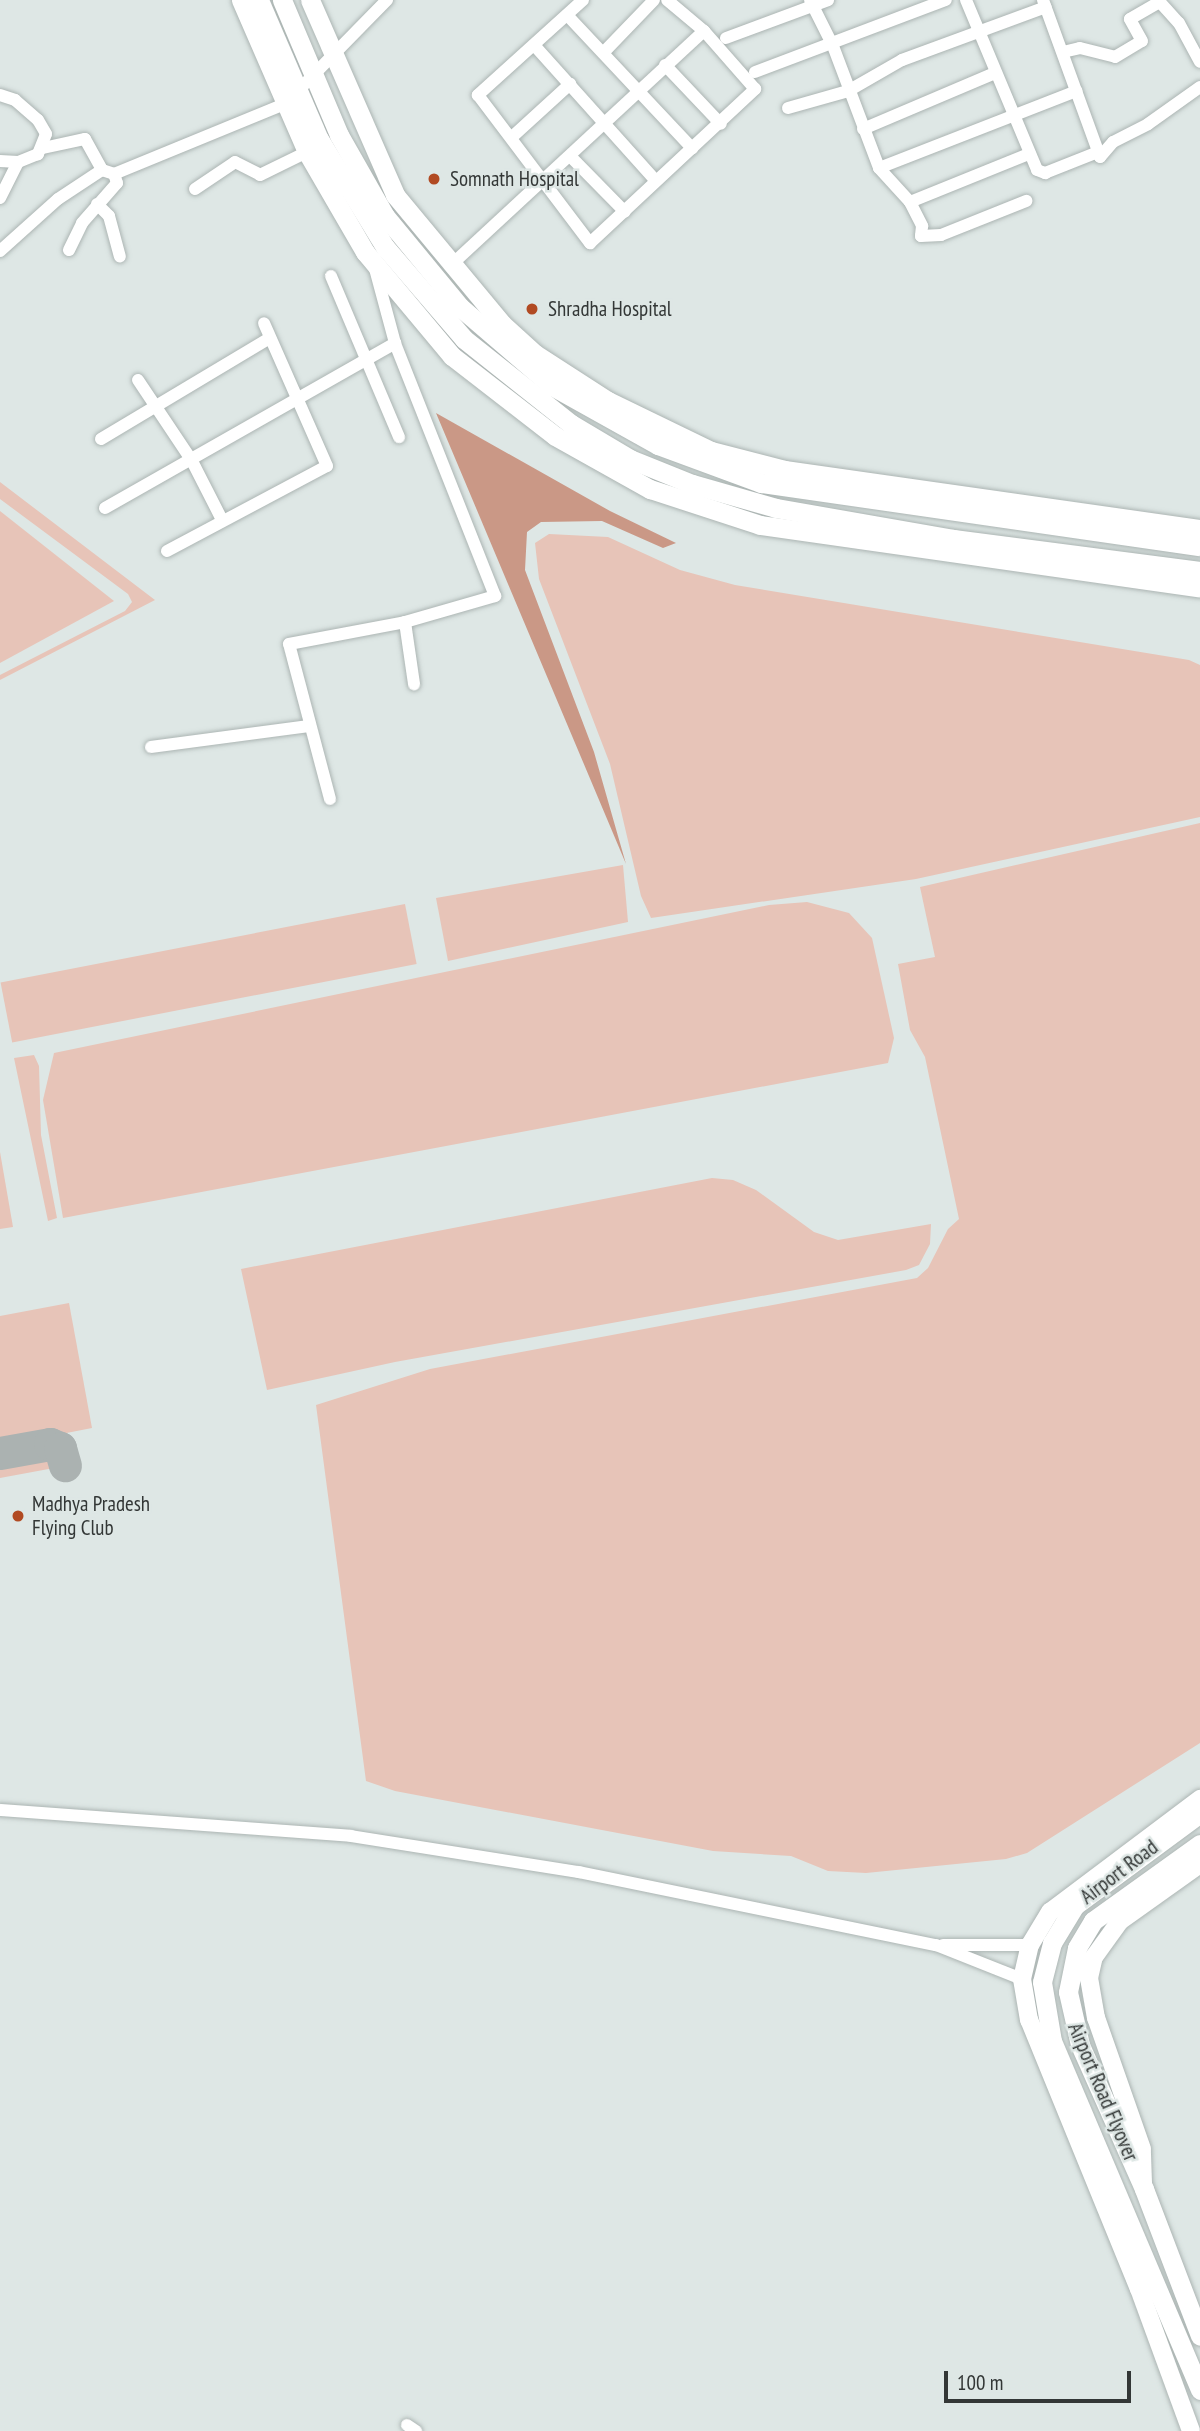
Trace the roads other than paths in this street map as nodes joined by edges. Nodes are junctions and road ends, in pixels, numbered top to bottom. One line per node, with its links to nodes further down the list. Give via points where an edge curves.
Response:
1 (241, 0): 35 (main road)
2 (259, 0): 35 (main road)
3 (282, 0): 28 (main road)
4 (310, 0): 23 (main road)
5 (583, 0): 15 (street)
6 (654, 0): 21 (street)
7 (667, 0): 17 (street)
8 (828, 0): 13 (street)
9 (946, 0): 20 (street)
10 (966, 0): 16 (street)
11 (1158, 1): 22 (street, via 1130,19 1142,41 1115,57 1080,48); 24 (street, via 1178,23)
12 (382, 2): 23 (street)
13 (812, 3): 18 (street); 20 (street)
14 (1044, 4): 16 (street); 22 (street)
15 (567, 15): 19 (street); 21 (street)
16 (979, 30): 27 (street); 33 (street, via 902,60)
17 (704, 31): 25 (street); 39 (street, via 755,89)
18 (726, 38)
19 (534, 45): 29 (street); 41 (street, via 478,94)
20 (833, 46): 26 (street); 33 (street)
21 (604, 52): 32 (street)
22 (1063, 52): 31 (street)
23 (333, 57): 28 (street); 64 (main road, via 387,180)
24 (1200, 62)
25 (665, 65): 32 (street); 39 (street)
26 (755, 72)
27 (995, 73): 37 (street); 40 (street)
28 (313, 77): 35 (street); 79 (main road, via 339,135 385,216 453,298 491,337 552,386 614,421 705,465 761,483)
29 (570, 84): 38 (street); 41 (street)
30 (1200, 87): 45 (street, via 1172,109 1113,142 1100,157)
31 (1077, 90): 37 (street); 45 (street)
32 (638, 91): 38 (street); 43 (street)
33 (848, 91): 36 (street); 40 (street)
34 (0, 95): 42 (street, via 15,100 38,120 46,134)
35 (292, 98): 44 (main road); 51 (street); 81 (main road, via 370,227 464,339 518,385 630,459 692,484 776,508 953,539)
36 (788, 108)
37 (1011, 114): 46 (street); 50 (street)
38 (607, 122): 47 (street); 52 (street)
39 (721, 124): 43 (street)
40 (863, 129): 50 (street)
41 (512, 136): 53 (street)
42 (43, 148): 49 (street); 51 (street, via 85,139)
43 (692, 148): 52 (street)
44 (307, 152): 54 (street, via 260,175 235,162); 63 (main road)
45 (1098, 152): 46 (street, via 1042,173)
46 (1029, 155): 57 (street)
47 (570, 156): 53 (street); 59 (street)
48 (0, 161): 49 (street)
49 (18, 162): 55 (street)
50 (879, 168): 57 (street)
51 (108, 172): 58 (street, via 117,183); 61 (street, via 58,199)
52 (655, 180): 59 (street)
53 (544, 182): 59 (street, via 590,243); 64 (street)
54 (195, 188)
55 (0, 198)
56 (1026, 201): 57 (street, via 929,236 921,236 922,226)
57 (911, 202)
58 (97, 204): 60 (street); 62 (street, via 109,216)
59 (625, 212)
60 (69, 250)
61 (0, 251)
62 (120, 257)
63 (374, 265): 68 (street); 82 (main road, via 423,325 483,384 555,436 650,489 724,515 816,536)
64 (450, 266): 78 (main road, via 536,354 608,401 711,451 832,479)
65 (331, 276): 69 (street)
66 (264, 323): 67 (street)
67 (268, 339): 71 (street); 72 (street)
68 (395, 343): 69 (street); 83 (street, via 495,596)
69 (365, 360): 71 (street); 73 (street)
70 (138, 380): 72 (street)
71 (294, 398): 75 (street); 77 (street, via 327,466)
72 (153, 406): 74 (street); 75 (street)
73 (399, 437)
74 (101, 439)
75 (192, 461): 76 (street); 77 (street)
76 (106, 508)
77 (222, 520): 80 (street)
78 (1200, 529)
79 (1200, 546)
80 (167, 551)
81 (1200, 571)
82 (1200, 588)
83 (405, 622): 84 (street); 85 (street, via 289,644)
84 (414, 684)
85 (309, 726): 86 (street); 87 (street)
86 (151, 747)
87 (330, 799)
88 (1200, 1799): 94 (street, via 1066,1896)
89 (0, 1810): 93 (street, via 351,1836 579,1872)
90 (1200, 1813): 98 (main road, Airport Road, via 1075,1905 1052,1943 1042,1982 1052,2041)
91 (1200, 1844): 96 (main road, Airport Road Flyover, via 1093,1922 1070,1967 1072,2023)
92 (1200, 1864): 96 (street, via 1120,1921 1094,1957 1089,1978 1096,2018 1142,2149)
93 (936, 1945): 94 (street); 95 (street)
94 (1030, 1945): 95 (street)
95 (1022, 1979): 99 (street, via 1029,2020 1139,2289)
96 (1144, 2189): 97 (main road)
97 (1200, 2334)
98 (1200, 2390)
99 (1191, 2431)

